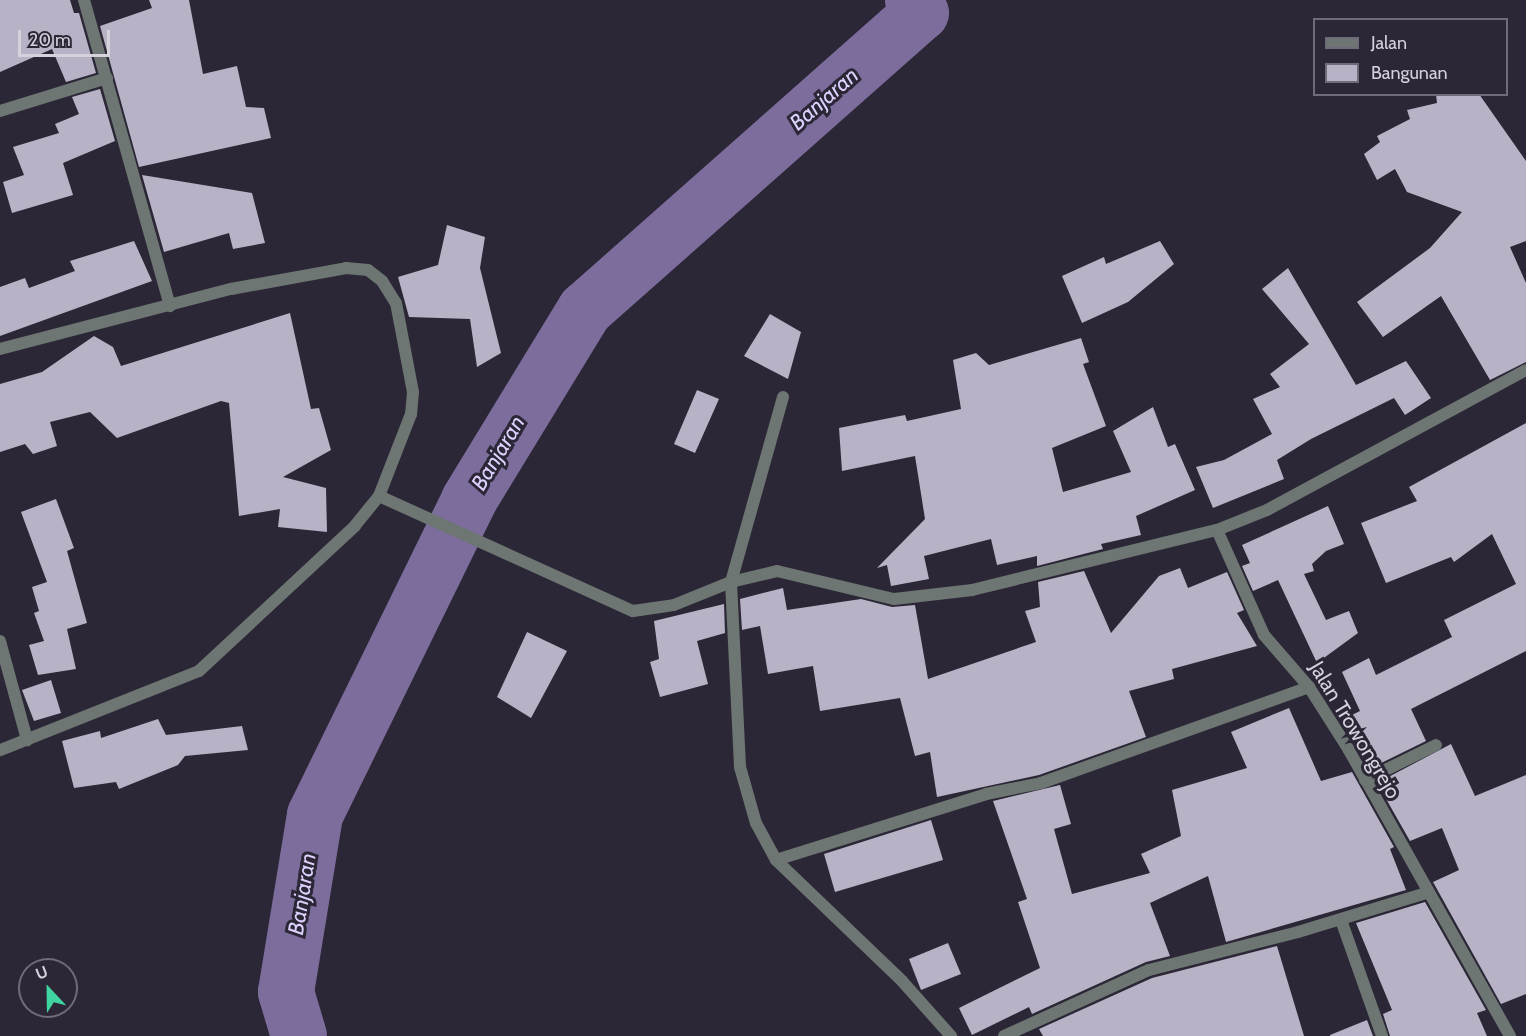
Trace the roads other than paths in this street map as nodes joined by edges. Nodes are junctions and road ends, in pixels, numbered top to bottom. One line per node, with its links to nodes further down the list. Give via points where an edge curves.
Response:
1 (84, 0): 2 (street)
2 (107, 78): 3 (street); 4 (street)
3 (0, 111)
4 (170, 306): 5 (street); 8 (street, via 231,289 346,268 368,270 382,281 396,303 413,392 411,414)
5 (0, 350)
6 (1526, 370): 9 (street, via 1267,510)
7 (783, 397): 10 (street)
8 (379, 496): 10 (street, via 633,611 674,605); 13 (street, via 355,526 199,671)
9 (1217, 530): 10 (street, via 1020,581 894,599 777,571); 12 (street, Jalan Trowongrejo, via 1264,635)
10 (731, 582): 17 (street, via 740,767 756,823)
11 (0, 641): 13 (street)
12 (1309, 687): 16 (street, Jalan Trowongrejo); 17 (street, via 1041,783 986,794)
13 (27, 740): 15 (street)
14 (1436, 745): 16 (street)
15 (0, 750)
16 (1365, 780): 18 (street, Jalan Trowongrejo)
17 (776, 860): 20 (street, via 902,981)
18 (1426, 893): 19 (street); 23 (street, Jalan Trowongrejo)
19 (1341, 920): 21 (street, via 1149,970); 22 (street)
20 (951, 1036)
21 (1004, 1036)
22 (1382, 1036)
23 (1510, 1036)

